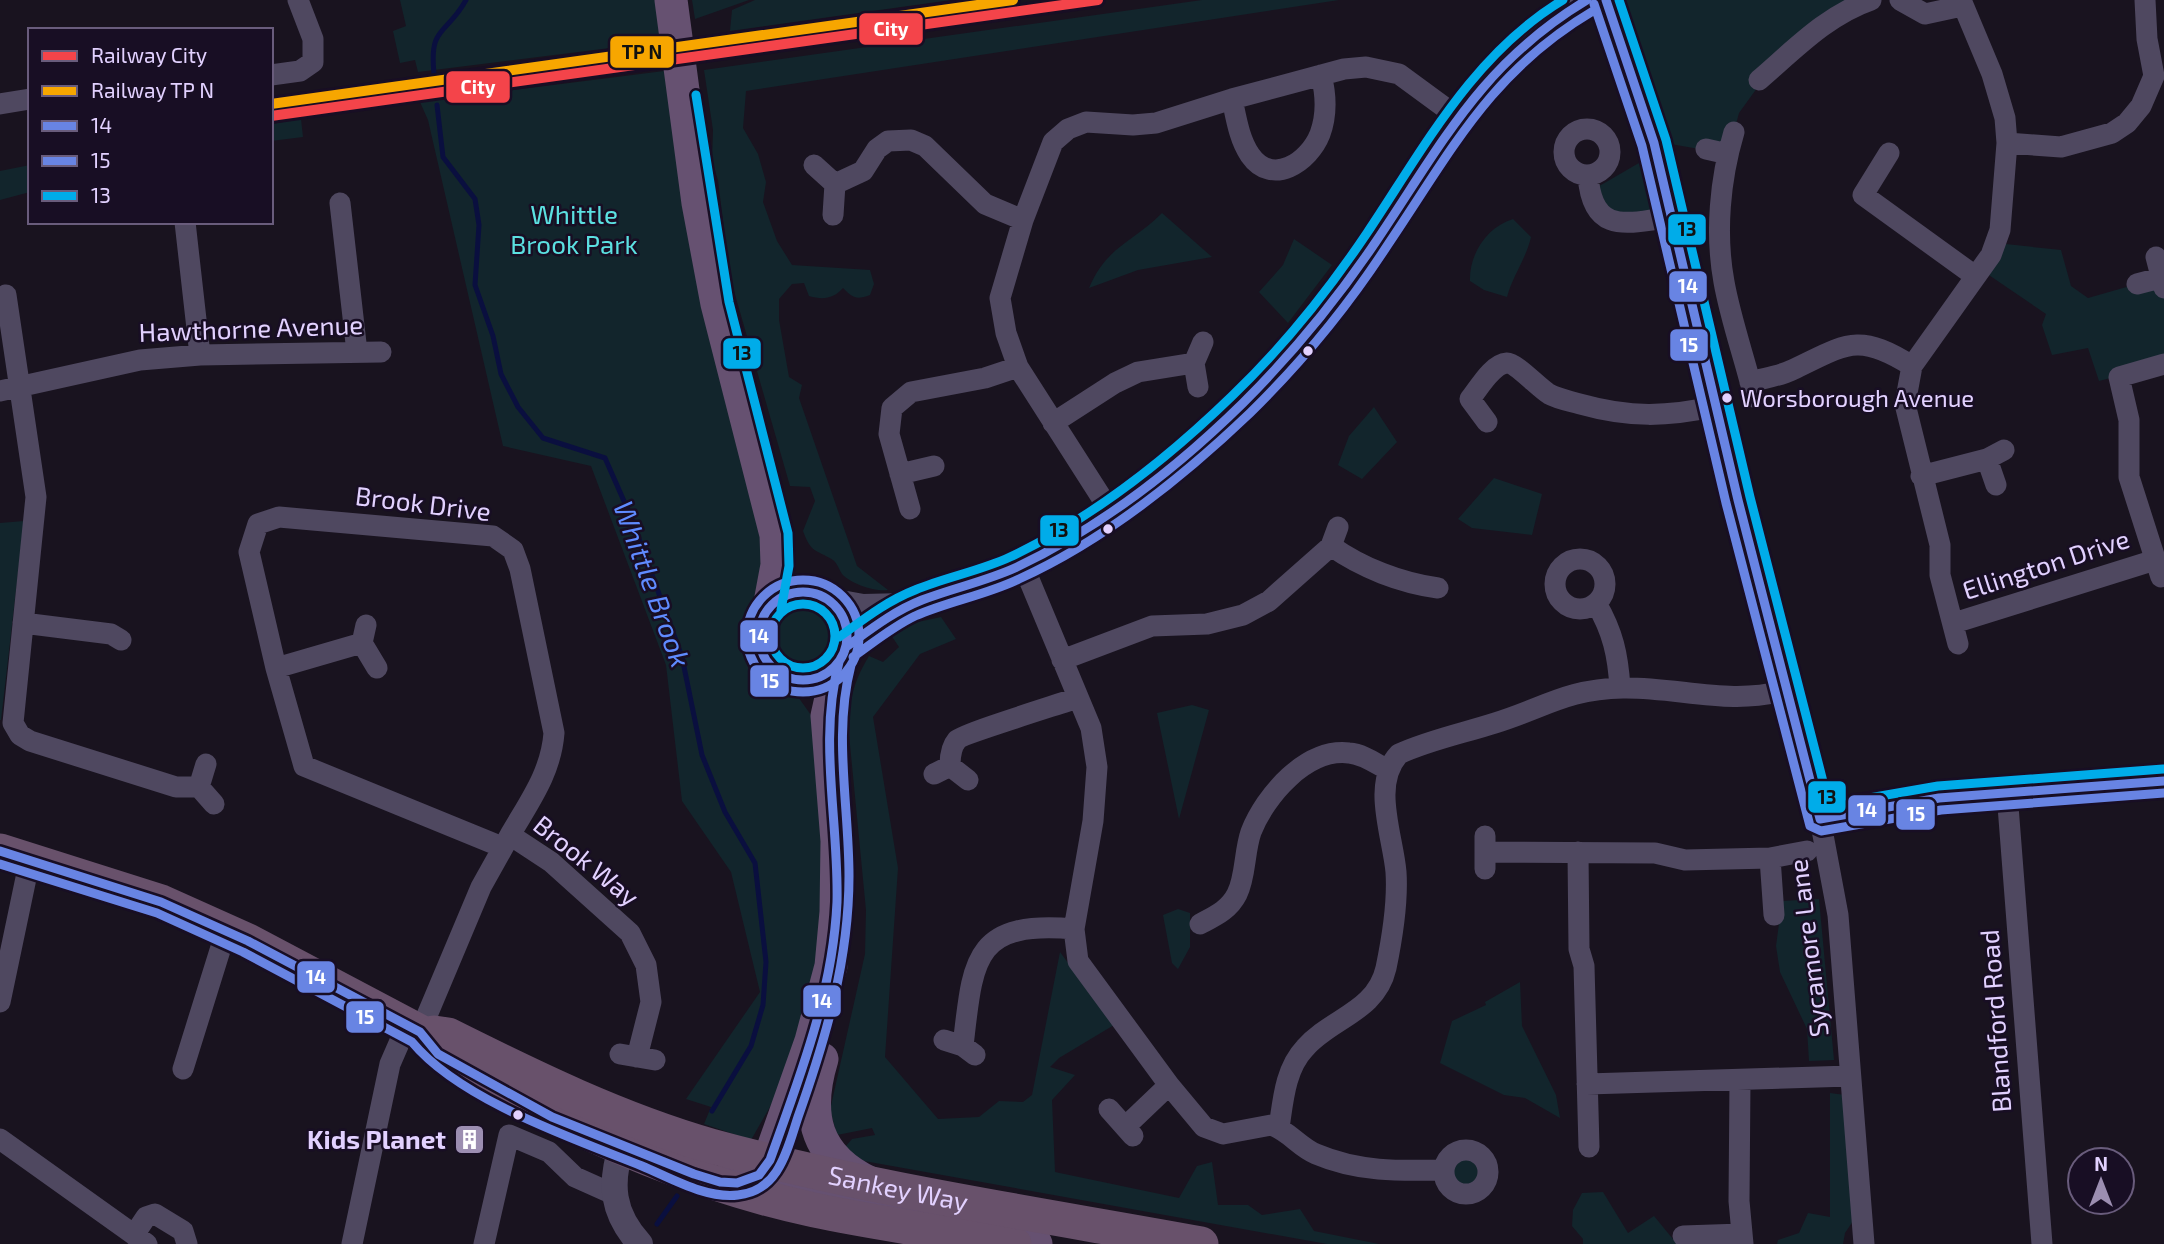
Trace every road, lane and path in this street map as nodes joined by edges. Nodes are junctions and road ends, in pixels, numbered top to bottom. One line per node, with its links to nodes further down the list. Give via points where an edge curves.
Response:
1 (298, 0): 10 (street, via 313,39 313,62 300,71)
2 (1587, 0): 15 (street, via 1524,40 1501,62)
3 (1606, 0): 26 (street, Sycamore Lane, via 1642,100)
4 (1871, 0): 9 (street, via 1831,20 1765,75)
5 (1900, 0): 7 (street, via 1925,13)
6 (2145, 0): 17 (street, via 2154,69 2133,117 2112,133 2070,146)
7 (1962, 3): 17 (street, via 1992,74)
8 (672, 11): 53 (main road, via 717,304)
9 (1753, 57)
10 (273, 75)
11 (1321, 75): 13 (street); 13 (street, via 1325,104 1321,131 1307,156 1287,169 1267,169 1250,155); 15 (street, via 1366,67 1399,74)
12 (28, 99): 14 (street)
13 (1232, 99): 27 (street, via 1156,123 1095,122 1068,129 1047,150)
14 (0, 104)
15 (1459, 118): 52 (street, via 1350,279 1291,350 1226,420)
16 (1734, 132): 20 (street)
17 (2007, 144): 30 (street, via 1996,243)
18 (1706, 149): 20 (street)
19 (1889, 153): 30 (street, via 1855,190)
20 (1728, 154): 40 (street, via 1721,257 1752,389 1852,344 1871,344)
21 (814, 165): 23 (street)
22 (1588, 175): 26 (street, via 1596,209 1609,220 1628,223)
23 (835, 184): 25 (street); 27 (street, via 863,171 882,144 911,140 925,146 985,204)
24 (340, 203): 35 (street)
25 (833, 215)
26 (1670, 217): 44 (street, Sycamore Lane)
27 (1023, 220): 41 (street, via 1000,298)
28 (185, 224): 37 (street)
29 (2156, 257): 31 (street)
30 (1975, 276): 40 (street)
31 (2162, 283): 32 (street)
32 (2137, 284)
33 (11, 290): 43 (street)
34 (1203, 342): 38 (street)
35 (357, 352): 36 (street, Hawthorne Avenue); 37 (street, Hawthorne Avenue)
36 (382, 352)
37 (200, 355): 43 (street, Hawthorne Avenue, via 140,360)
38 (1194, 363): 42 (street); 46 (street, via 1138,372)
39 (2164, 364): 49 (street, Ellington Drive, via 2109,379 2129,420 2129,477 2158,569 1956,633 1940,575 1940,545)
40 (1912, 366): 49 (street, via 1905,404)
41 (1018, 367): 46 (street); 48 (street, via 911,392 897,402 888,425)
42 (1198, 387)
43 (9, 389): 60 (street, via 36,496)
44 (1717, 406): 45 (street, via 1656,416 1596,408 1552,396 1510,363 1499,365 1470,399); 68 (street, Sycamore Lane)
45 (1487, 422)
46 (1053, 424): 52 (street)
47 (934, 466): 48 (street)
48 (900, 474): 51 (street)
49 (1921, 476): 50 (street, via 1996,454)
50 (1996, 485)
51 (910, 509)
52 (1112, 514): 54 (street)
53 (776, 535): 56 (main road, via 798,573); 59 (main road, via 777,565)
54 (1023, 565): 58 (street); 63 (street)
55 (1437, 587): 63 (street, via 1408,584 1335,537 1269,601 1243,615 1208,624 1152,626)
56 (826, 599): 58 (street, via 877,608); 59 (main road, via 793,593); 62 (main road, via 845,622)
57 (1596, 603): 67 (street, via 1617,648)
58 (909, 606): 62 (street)
59 (769, 608): 66 (main road, via 759,628 761,651 773,670)
60 (23, 623): 61 (street, via 111,634); 75 (street, via 13,716 20,735 176,787)
61 (121, 640)
62 (842, 655): 66 (main road, via 819,677); 70 (main road, via 829,700)
63 (1062, 660): 69 (street)
64 (276, 668): 65 (street, via 364,634); 79 (street, Brook Drive, via 304,766); 79 (street, Brook Drive, via 249,552 258,524 279,517 493,536 513,550 554,733 543,780)
65 (377, 668)
66 (783, 676): 70 (main road, via 810,708)
67 (1620, 688): 68 (street, via 1742,699); 72 (street, via 1557,697 1499,722 1408,750 1399,754)
68 (1786, 690): 78 (street, Sycamore Lane)
69 (1077, 698): 73 (street, via 965,734 942,770); 87 (street, via 1091,727 1097,767 1093,821)
70 (827, 743): 89 (main road, via 837,841)
71 (206, 764): 75 (street)
72 (1388, 770): 86 (street, via 1356,754 1334,753 1286,778 1265,804 1251,834 1237,893 1226,910); 100 (street, via 1385,789 1396,873 1385,970 1375,995 1305,1046 1289,1076)
73 (968, 780)
74 (2164, 781): 76 (street)
75 (199, 787): 77 (street)
76 (2007, 793): 78 (street, via 1912,801); 120 (street, Blandford Road)
77 (214, 804)
78 (1820, 819): 95 (street, Sycamore Lane, via 1838,915)
79 (506, 841): 91 (street, Brook Way); 93 (street, Brook Way, via 551,862 630,933 646,965 651,1002)
80 (1807, 851): 84 (street)
81 (1485, 852): 82 (street)
82 (1578, 852): 84 (street, via 1655,853 1685,860); 97 (street)
83 (15, 855): 88 (highway, via 161,902); 90 (street)
84 (1770, 858): 85 (street)
85 (1774, 915)
86 (1200, 924)
87 (1074, 929): 92 (street, via 1023,929 989,944 972,974); 98 (street, via 1078,961)
88 (226, 931): 91 (highway); 94 (street)
89 (831, 966): 104 (main road); 107 (main road, via 839,1004 817,1076 815,1124 831,1157)
90 (0, 1002)
91 (413, 1029): 102 (highway, Sankey Way, via 438,1054 476,1077); 104 (highway, Sankey Way, via 447,1035 602,1107 712,1146); 113 (street, Brook Way, via 390,1064)
92 (960, 1047)
93 (638, 1057)
94 (183, 1069)
95 (1850, 1076): 96 (street); 119 (street, Sycamore Lane)
96 (1740, 1081): 97 (street); 110 (street)
97 (1587, 1084): 103 (street)
98 (1169, 1085): 99 (street, via 1129,1132); 100 (street, via 1204,1127 1214,1132)
99 (1109, 1110)
100 (1279, 1128): 105 (street, via 1299,1145 1359,1168)
101 (0, 1139): 111 (street)
102 (622, 1145): 106 (highway, Sankey Way); 108 (street)
103 (1589, 1147)
104 (770, 1160): 106 (main road, via 749,1180); 107 (highway, Sankey Way); 117 (main road, via 772,1172 788,1185 988,1228)
105 (1444, 1170)
106 (720, 1182): 116 (highway, Sankey Way, via 815,1210)
107 (873, 1185): 118 (highway, Sankey Way)
108 (613, 1194): 114 (street, via 575,1177 549,1152 509,1135); 115 (street, via 621,1219)
109 (1683, 1236): 110 (street)
110 (1742, 1239)
111 (140, 1240): 112 (street, via 146,1217 155,1214 183,1231)
112 (187, 1244)
113 (352, 1244)
114 (484, 1244)
115 (640, 1244)
116 (1014, 1244)
117 (1036, 1244)
118 (1201, 1244)
119 (1864, 1244)
120 (2042, 1244)

